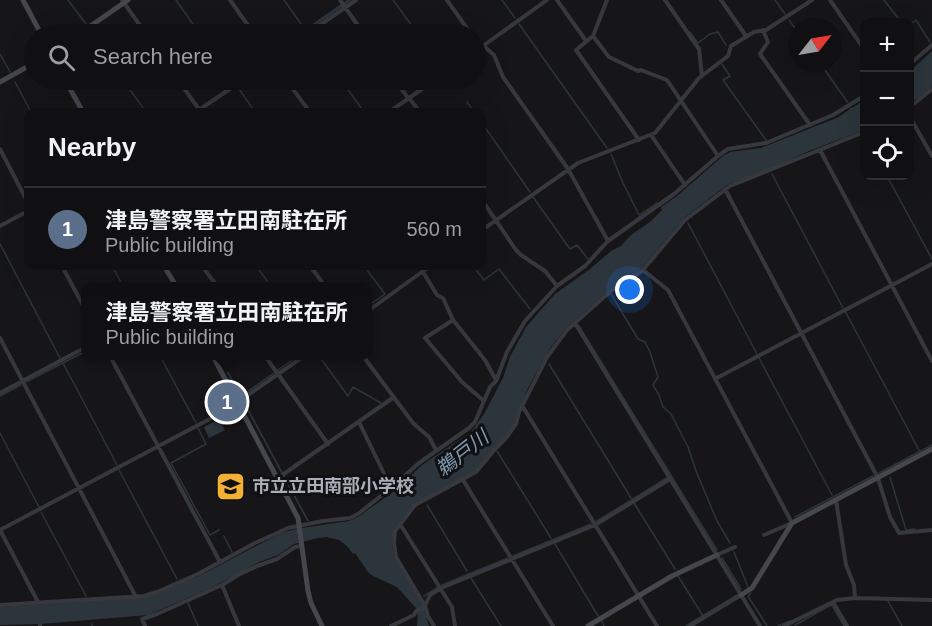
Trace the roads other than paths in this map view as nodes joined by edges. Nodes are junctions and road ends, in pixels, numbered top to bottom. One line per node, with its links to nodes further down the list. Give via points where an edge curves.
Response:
1 (23, 0): 14 (street)
2 (230, 0): 17 (street)
3 (356, 0): 13 (street)
4 (447, 0): 20 (street)
5 (547, 0): 25 (street)
6 (557, 0): 24 (street)
7 (607, 0): 22 (street)
8 (665, 0): 31 (street, via 699,49)
9 (721, 0): 23 (street)
10 (812, 0): 21 (street)
11 (830, 0): 26 (street)
12 (125, 1): 15 (street); 16 (street)
13 (343, 4): 18 (street); 19 (street)
14 (36, 24)
15 (93, 24)
16 (140, 24)
17 (248, 24)
18 (319, 24)
19 (357, 24)
20 (464, 24)
21 (763, 30): 23 (street); 50 (street, via 768,42 759,54)
22 (593, 36): 24 (street); 42 (street, via 612,60 667,80)
23 (746, 36): 31 (street)
24 (586, 41): 54 (street, via 576,50)
25 (486, 43)
26 (860, 43)
27 (932, 45): 29 (street)
28 (486, 48): 59 (street)
29 (914, 60)
30 (24, 69): 32 (street)
31 (702, 76): 42 (street)
32 (0, 82)
33 (932, 89): 43 (street)
34 (71, 90): 44 (street)
35 (185, 90): 45 (street)
36 (228, 90): 46 (street)
37 (294, 90): 47 (street)
38 (403, 90): 40 (street)
39 (421, 90): 40 (street)
40 (409, 98): 48 (street); 49 (street)
41 (860, 98): 50 (street)
42 (681, 100): 53 (street); 57 (street)
43 (914, 103)
44 (81, 108)
45 (198, 108)
46 (202, 108)
47 (307, 108)
48 (394, 108)
49 (417, 108)
50 (810, 125): 57 (street, via 766,143 733,147)
51 (914, 125): 58 (street)
52 (860, 134): 56 (street)
53 (651, 135): 54 (street); 60 (street)
54 (639, 140): 59 (street)
55 (0, 149): 62 (street)
56 (820, 150): 61 (street); 74 (street)
57 (718, 156): 60 (street)
58 (932, 156)
59 (568, 169): 65 (street); 68 (street)
60 (685, 185): 68 (street)
61 (725, 189): 73 (street, via 685,220); 80 (street)
62 (24, 195)
63 (486, 206): 65 (street)
64 (24, 213): 66 (street)
65 (496, 220): 67 (street); 75 (street, via 516,250 545,271)
66 (0, 226)
67 (486, 227)
68 (608, 241): 75 (street, via 585,266)
69 (932, 264): 74 (street)
70 (64, 270): 76 (street)
71 (421, 270): 77 (street)
72 (423, 270): 78 (street)
73 (643, 270): 79 (street, via 612,290); 90 (street, via 668,290)
74 (892, 285): 80 (street); 88 (street)
75 (557, 286): 92 (street, via 525,321)
76 (81, 302)
77 (372, 308)
78 (453, 320): 92 (street, via 485,360); 96 (street, via 425,339)
79 (575, 323): 97 (street, via 547,357); 105 (street)
80 (801, 333): 90 (street); 104 (street)
81 (0, 338): 91 (street)
82 (81, 350): 91 (street)
83 (112, 360): 100 (street)
84 (215, 360): 95 (street)
85 (268, 360): 89 (street)
86 (298, 360): 89 (street)
87 (366, 360): 94 (street)
88 (932, 361)
89 (278, 374): 95 (street); 99 (street)
90 (715, 379): 110 (street)
91 (23, 381): 93 (street); 107 (street)
92 (496, 381): 96 (street)
93 (0, 393)
94 (394, 397): 98 (street); 102 (street)
95 (240, 401): 100 (street); 103 (street)
96 (484, 401): 102 (street, via 475,422)
97 (522, 406): 106 (street, via 506,438 476,472); 112 (street)
98 (359, 422): 99 (street); 108 (street)
99 (328, 444): 103 (street)
100 (157, 446): 107 (street); 121 (street)
101 (932, 449): 104 (street)
102 (436, 450): 108 (street)
103 (281, 476): 113 (street)
104 (878, 477): 109 (street); 115 (street, via 899,533)
105 (670, 479): 112 (street); 119 (street)
106 (463, 480): 111 (street, via 415,505); 120 (street)
107 (79, 488): 114 (street); 126 (street)
108 (391, 488): 113 (street, via 350,518)
109 (836, 500): 110 (street); 127 (street)
110 (792, 523): 116 (street); 124 (street, via 752,588)
111 (400, 524): 123 (street); 132 (street, via 395,531 395,553)
112 (595, 525): 120 (street); 125 (street)
113 (299, 526): 117 (street); 121 (street)
114 (0, 530): 129 (street)
115 (932, 530)
116 (764, 535)
117 (302, 546): 122 (street); 135 (street, via 308,591)
118 (735, 547): 119 (street)
119 (717, 555): 124 (street); 125 (street)
120 (512, 559): 123 (street); 139 (street)
121 (220, 562): 126 (street, via 157,592)
122 (222, 585): 133 (street, via 142,619); 134 (street)
123 (441, 588): 132 (street, via 430,595); 138 (street, via 452,607)
124 (741, 595): 142 (street); 143 (street)
125 (638, 596): 140 (street); 141 (street)
126 (136, 597): 129 (street)
127 (855, 598): 128 (street); 130 (street)
128 (932, 600)
129 (38, 602): 131 (street)
130 (833, 602): 144 (street); 145 (street)
131 (0, 605)
132 (424, 607): 136 (street); 137 (street)
133 (145, 626)
134 (239, 626)
135 (322, 626)
136 (391, 626)
137 (434, 626)
138 (455, 626)
139 (553, 626)
140 (588, 626)
141 (657, 626)
142 (690, 626)
143 (760, 626)
144 (784, 626)
145 (846, 626)

